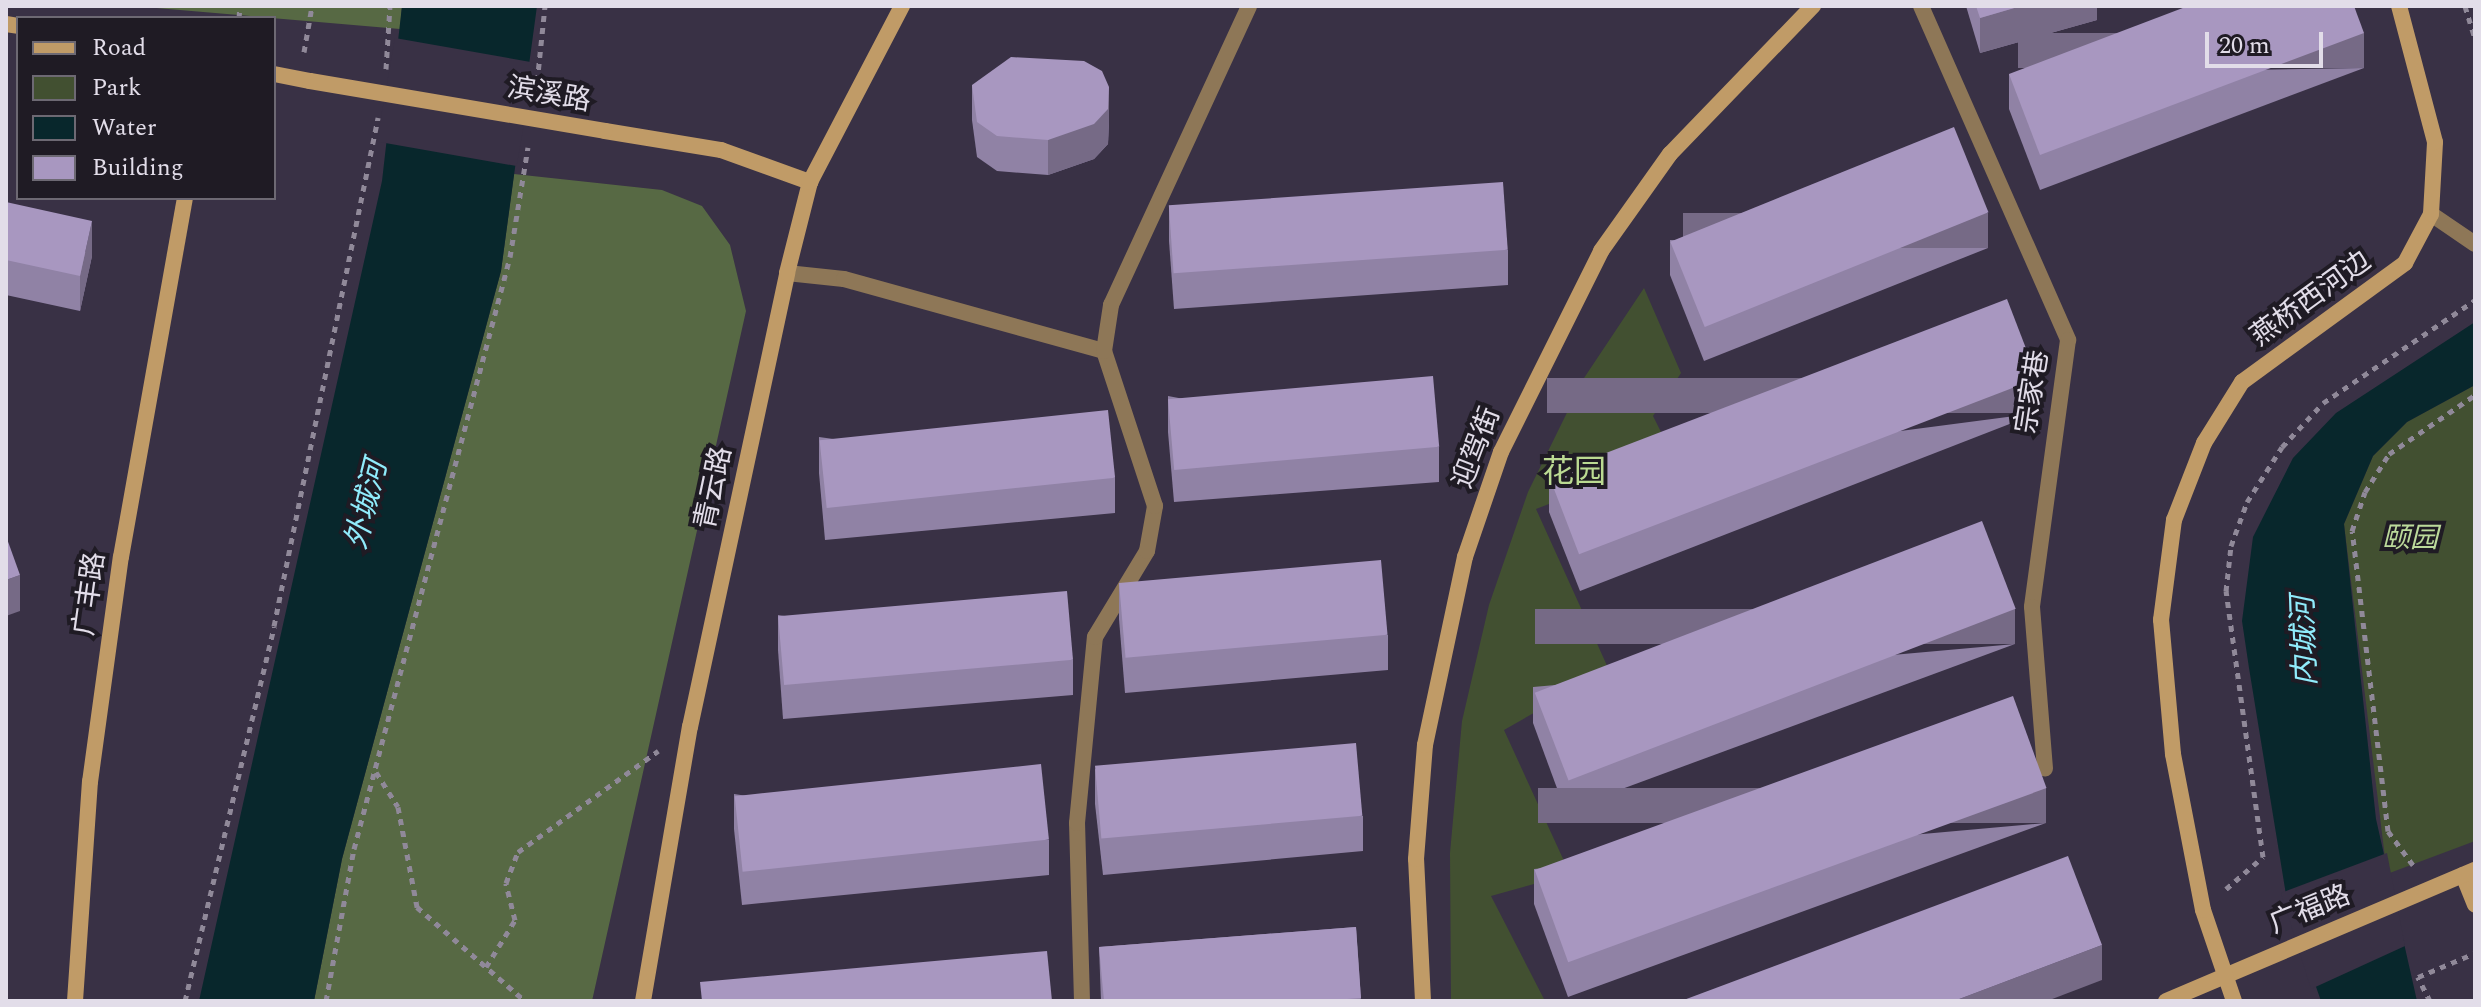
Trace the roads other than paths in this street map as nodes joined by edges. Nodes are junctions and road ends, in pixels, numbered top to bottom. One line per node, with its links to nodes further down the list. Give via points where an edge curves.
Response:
1 (902, 6): 7 (street, 青云路)
2 (1249, 6): 12 (street, via 1111,305)
3 (1813, 6): 20 (street, 迎驾街, via 1670,154 1601,251 1501,452 1465,557 1425,745 1416,859)
4 (1921, 6): 13 (street, 宗家巷, via 2068,340 2032,607)
5 (2399, 6): 9 (street, 燕桥西河边, via 2435,142)
6 (276, 74): 7 (street, 滨溪路, bridge, via 721,150)
7 (810, 182): 11 (street, 青云路)
8 (185, 200): 17 (street, 广丰路, via 96,737)
9 (2431, 214): 10 (street); 16 (street, 燕桥西河边, via 2405,263 2242,382 2204,443 2174,520 2161,620 2173,754)
10 (2475, 244)
11 (787, 273): 12 (street, via 844,279); 18 (street, 青云路, via 690,727)
12 (1104, 351): 19 (street, via 1155,506 1147,551 1095,637 1077,823)
13 (2045, 768)
14 (2469, 873): 15 (street); 16 (street, 广福路)
15 (2475, 905)
16 (2221, 976): 21 (street, 广福路); 22 (street, 燕桥西河边)
17 (75, 1001)
18 (643, 1001)
19 (1082, 1001)
20 (1423, 1001)
21 (2166, 1001)
22 (2234, 1001)

